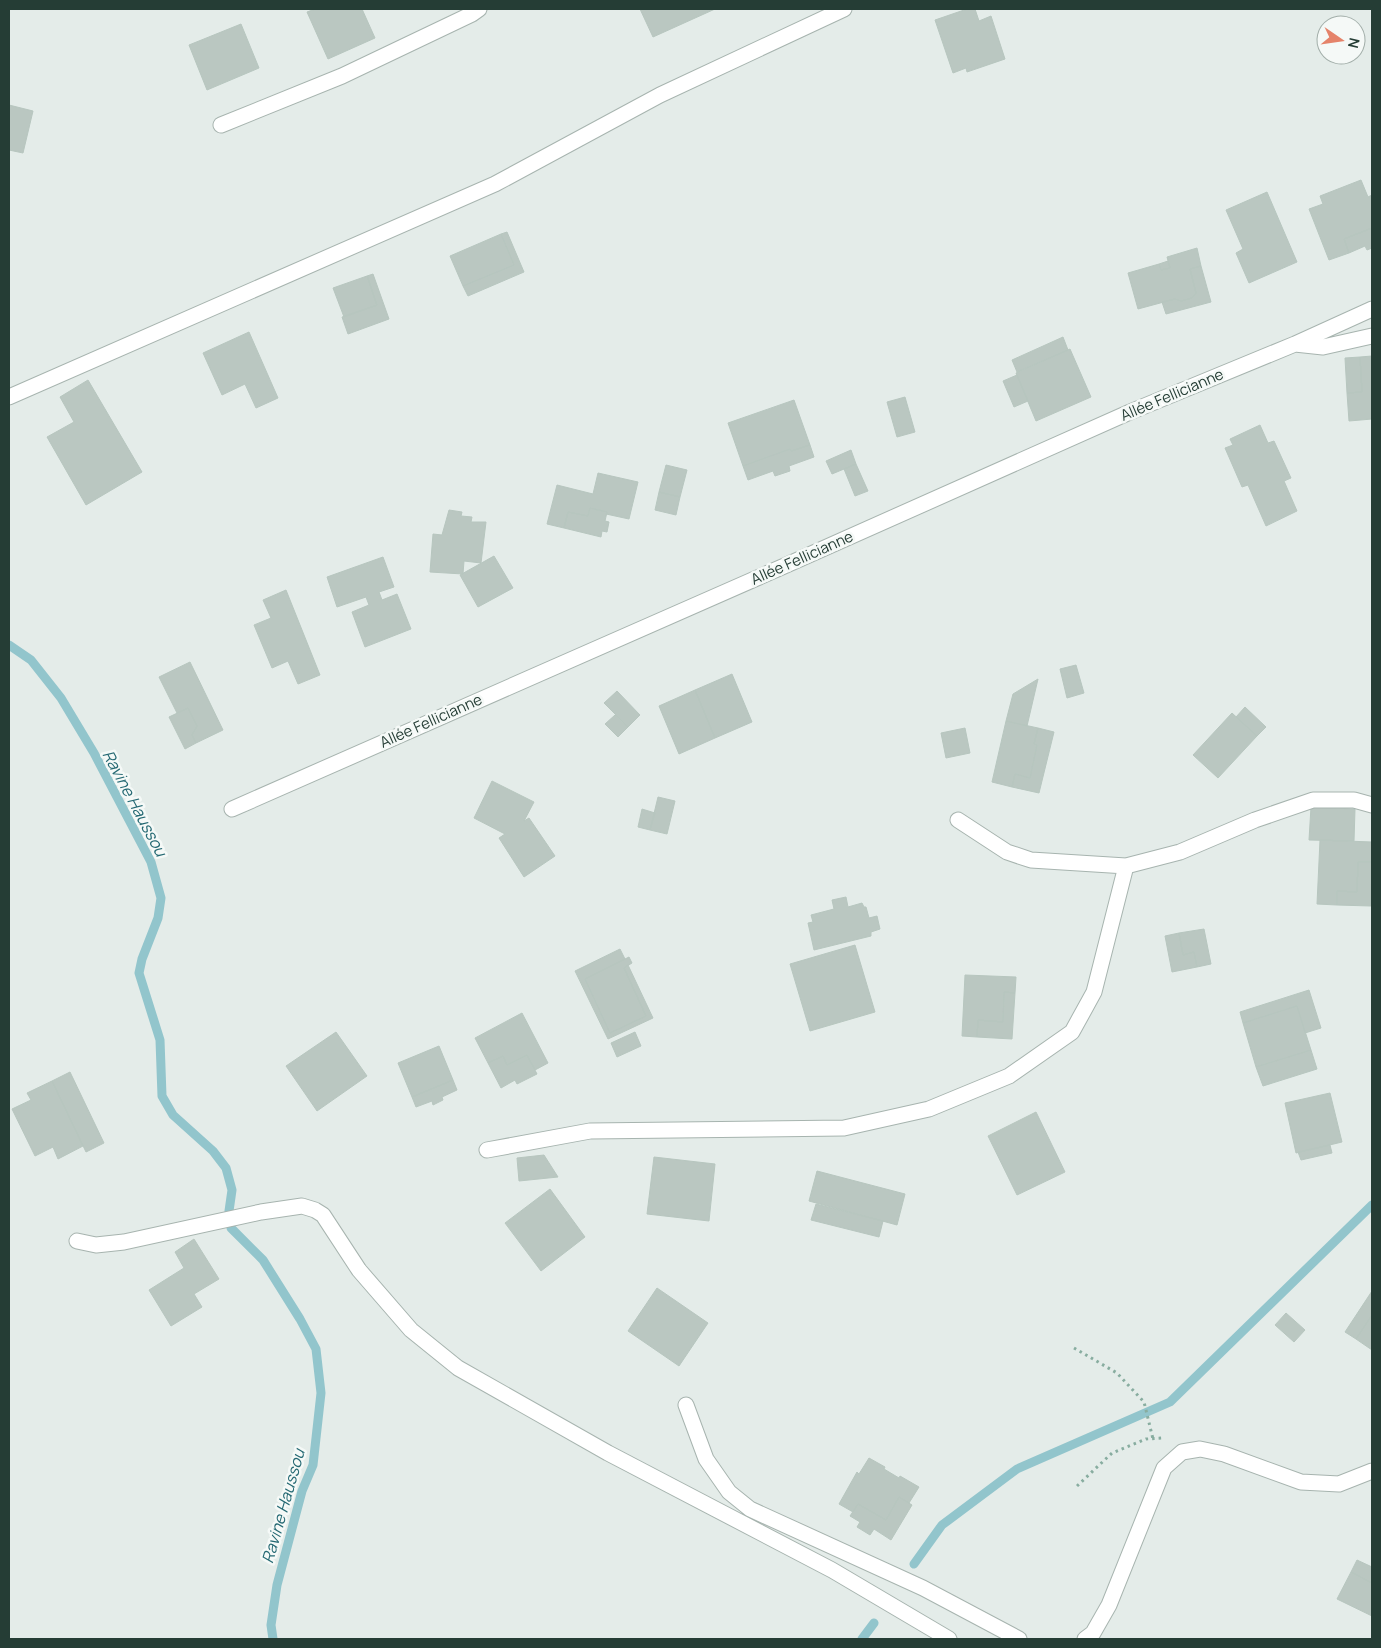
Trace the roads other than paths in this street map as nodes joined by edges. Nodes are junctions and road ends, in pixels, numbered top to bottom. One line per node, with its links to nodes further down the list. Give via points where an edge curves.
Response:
1 (479, 9): 3 (street, via 342,76)
2 (844, 9): 7 (street, via 660,95 495,184)
3 (221, 125)
4 (1372, 309): 6 (street, Allée Fellicianne)
5 (1372, 336): 6 (street, via 1323,347)
6 (1295, 344): 9 (street, Allée Fellicianne, via 1130,412)
7 (9, 397)
8 (1372, 806): 11 (street, via 1354,800 1313,800 1254,820 1180,852)
9 (232, 809)
10 (958, 820): 11 (street, via 1007,852 1032,860)
11 (1126, 866): 12 (street, via 1094,992 1072,1032 1009,1076 929,1109 844,1128 590,1131)
12 (487, 1150)
13 (77, 1241): 16 (street, via 96,1245 124,1242 261,1212 302,1206 315,1210 323,1215 359,1270 411,1330 458,1368 608,1453 832,1570)
14 (686, 1405): 17 (street, via 706,1459 729,1492 750,1509 923,1588)
15 (1372, 1471): 18 (street, via 1339,1484 1301,1482 1224,1454 1200,1449 1182,1452 1164,1468 1109,1605 1093,1633)
16 (949, 1639)
17 (1019, 1639)
18 (1085, 1639)

